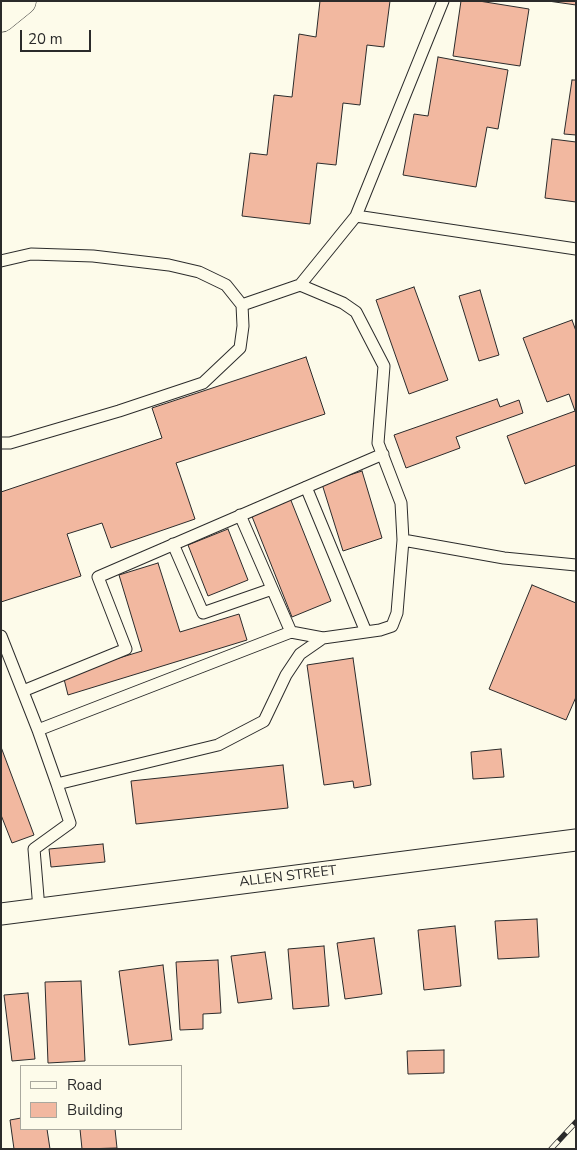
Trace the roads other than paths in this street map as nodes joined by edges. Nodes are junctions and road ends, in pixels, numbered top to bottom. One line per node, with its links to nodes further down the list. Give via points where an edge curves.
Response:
1 (22, 1): 3 (street)
2 (443, 1): 4 (lane)
3 (1, 18)
4 (356, 216): 5 (lane); 7 (lane)
5 (576, 249)
6 (1, 261): 8 (lane, via 31,254 93,256 169,265 199,272 226,285)
7 (300, 285): 8 (lane); 10 (lane, via 356,312 384,366 378,443)
8 (242, 305): 9 (lane, via 240,348 203,384 10,443)
9 (1, 443)
10 (383, 454): 11 (lane); 13 (lane, via 401,503)
11 (306, 487): 12 (lane); 18 (lane)
12 (240, 516): 14 (lane); 16 (lane)
13 (403, 540): 15 (lane, via 504,558); 18 (lane, via 397,613 392,626)
14 (173, 544): 16 (lane, via 203,613); 21 (lane, via 98,577 126,649)
15 (576, 565)
16 (272, 589): 17 (lane)
17 (291, 632): 20 (lane); 22 (lane)
18 (366, 632): 20 (lane)
19 (1, 636): 21 (lane)
20 (323, 638): 23 (lane, via 300,654 264,721 218,745)
21 (23, 691): 22 (lane)
22 (38, 730): 23 (lane)
23 (57, 784): 25 (lane, via 70,823 34,849)
24 (576, 840): 25 (street, ALLEN STREET)
25 (39, 909): 26 (street, ALLEN STREET)
26 (1, 914)

